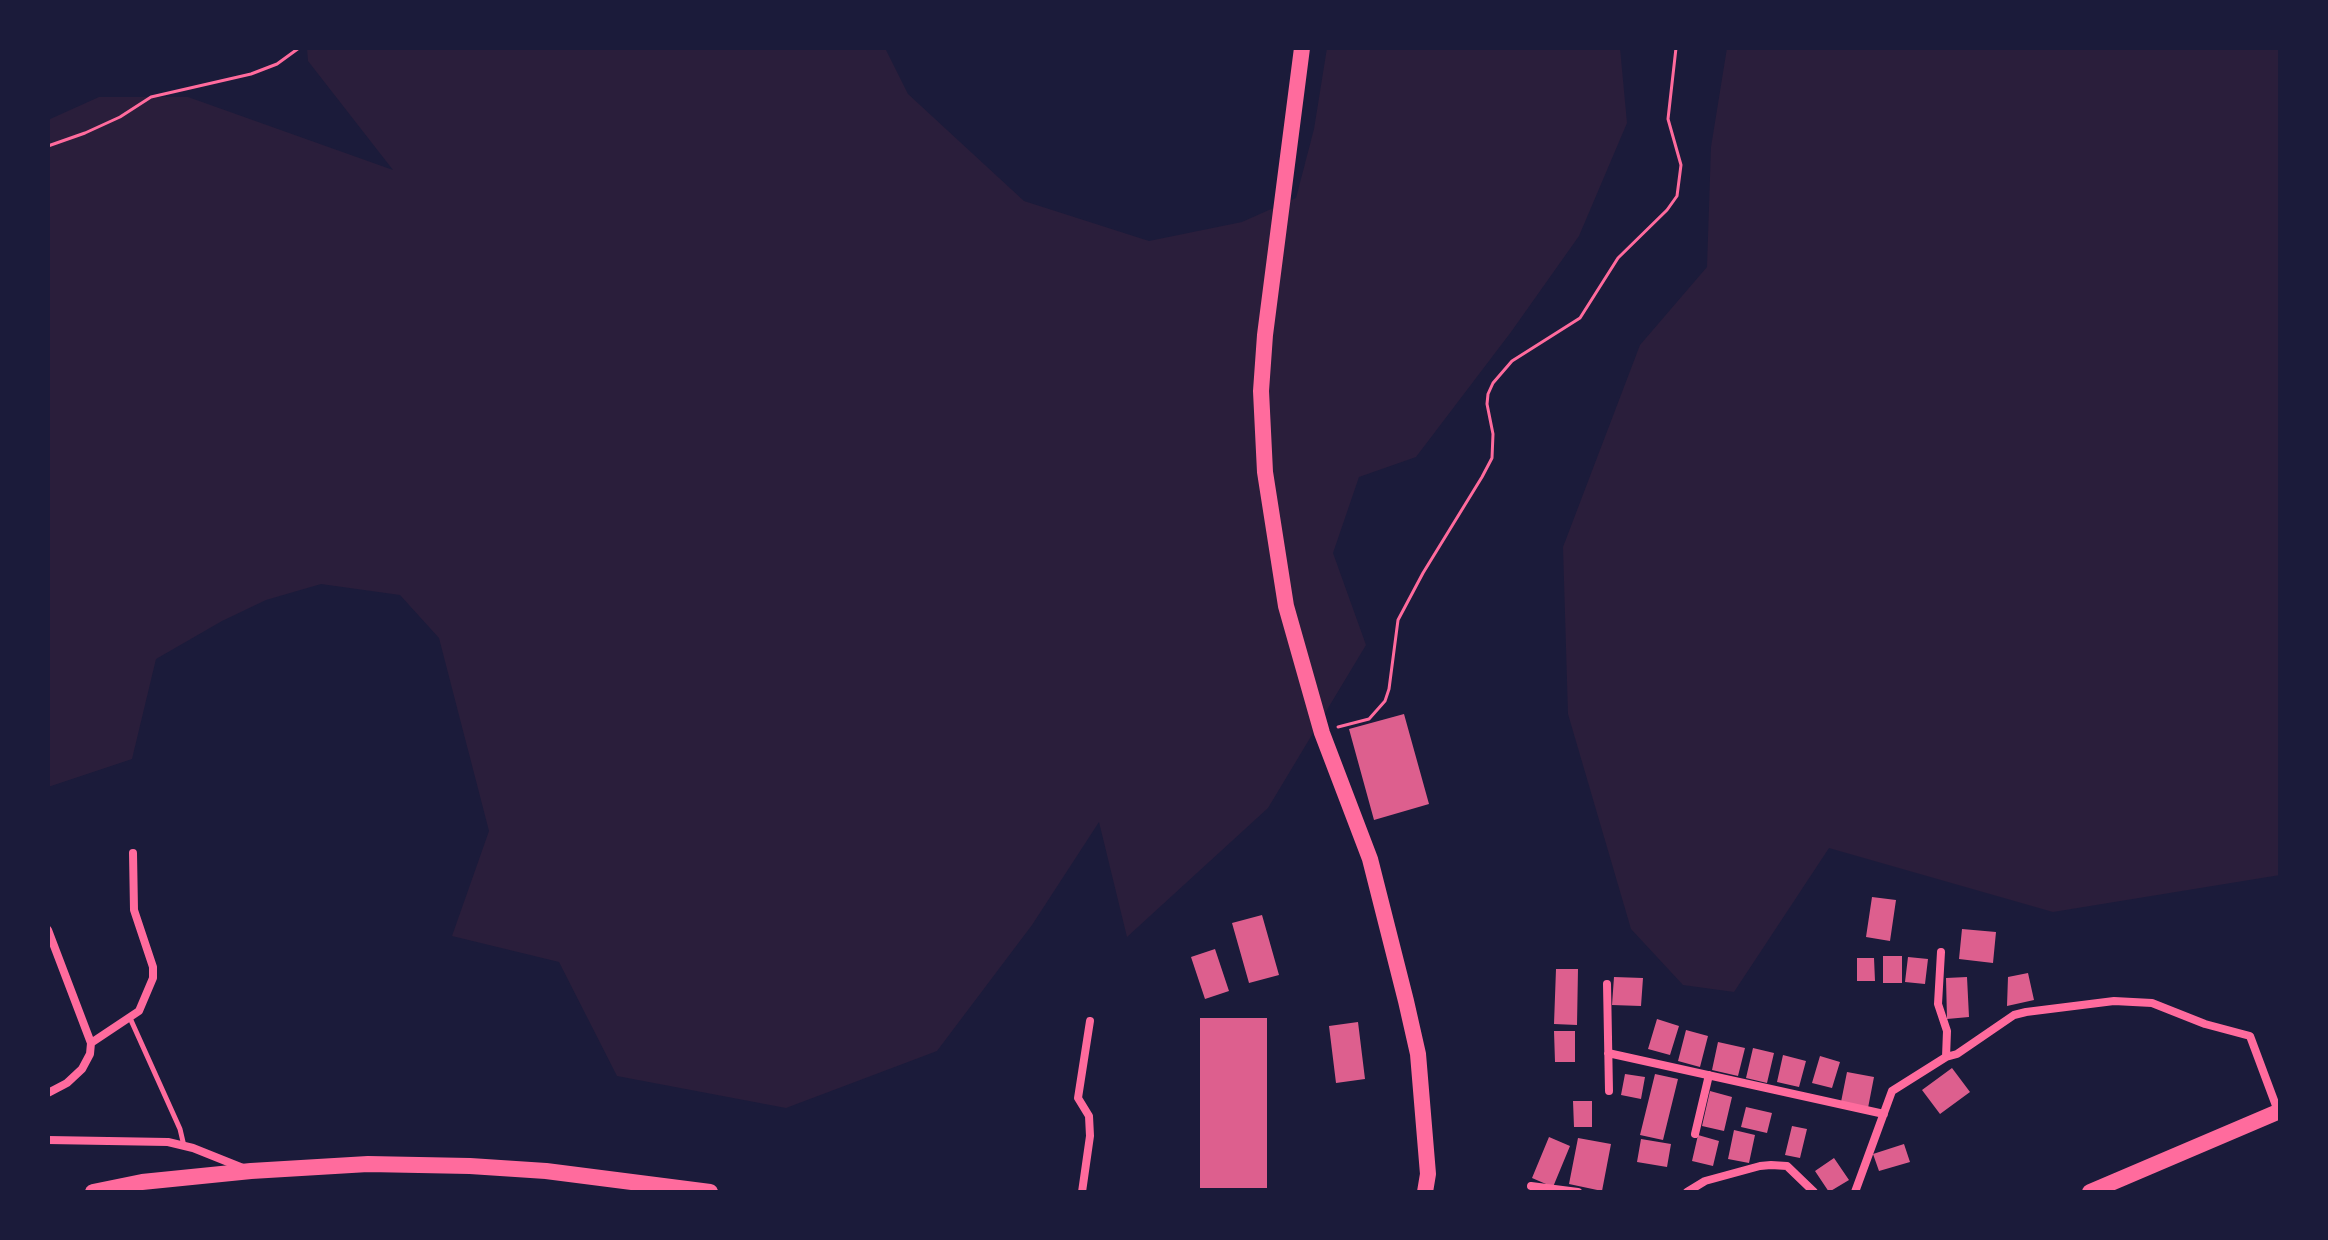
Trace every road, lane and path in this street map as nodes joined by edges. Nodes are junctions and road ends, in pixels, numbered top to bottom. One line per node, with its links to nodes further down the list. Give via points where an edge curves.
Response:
1 (299, 48): 4 (path, via 251,74 151,97 120,117)
2 (1302, 48): 5 (main road, via 1261,391 1273,536 1286,606)
3 (1676, 48): 5 (path, via 1668,119 1680,157 1674,202 1618,258 1580,318 1512,361 1493,383 1487,404 1492,458 1398,620 1385,701 1369,719)
4 (48, 146)
5 (1322, 733): 28 (main road, via 1370,859 1418,1054)
6 (133, 853): 10 (street, via 134,910 153,978 139,1011)
7 (48, 930): 12 (street)
8 (1941, 952): 14 (street, via 1938,1004 1947,1031)
9 (1607, 984): 13 (street)
10 (130, 1018): 12 (street); 22 (lane)
11 (1090, 1021): 27 (street, via 1078,1098 1089,1116 1090,1136)
12 (91, 1043): 17 (street, via 82,1069)
13 (1608, 1053): 15 (street); 16 (street)
14 (1946, 1057): 18 (street, via 2014,1015 2114,1001 2152,1003 2250,1036); 19 (street, via 1892,1091)
15 (1709, 1075): 19 (street); 20 (street)
16 (1609, 1091)
17 (48, 1093)
18 (2279, 1111): 33 (main road)
19 (1884, 1114): 32 (street)
20 (1695, 1134)
21 (48, 1140): 22 (street)
22 (184, 1146): 23 (street)
23 (251, 1171): 25 (main road); 26 (main road, via 368,1164 470,1166)
24 (1531, 1186): 29 (street)
25 (93, 1192)
26 (710, 1192)
27 (1082, 1192)
28 (1425, 1192)
29 (1578, 1192)
30 (1687, 1192): 31 (street, via 1705,1181 1771,1165 1787,1166)
31 (1814, 1192)
32 (1855, 1192)
33 (2090, 1192)

